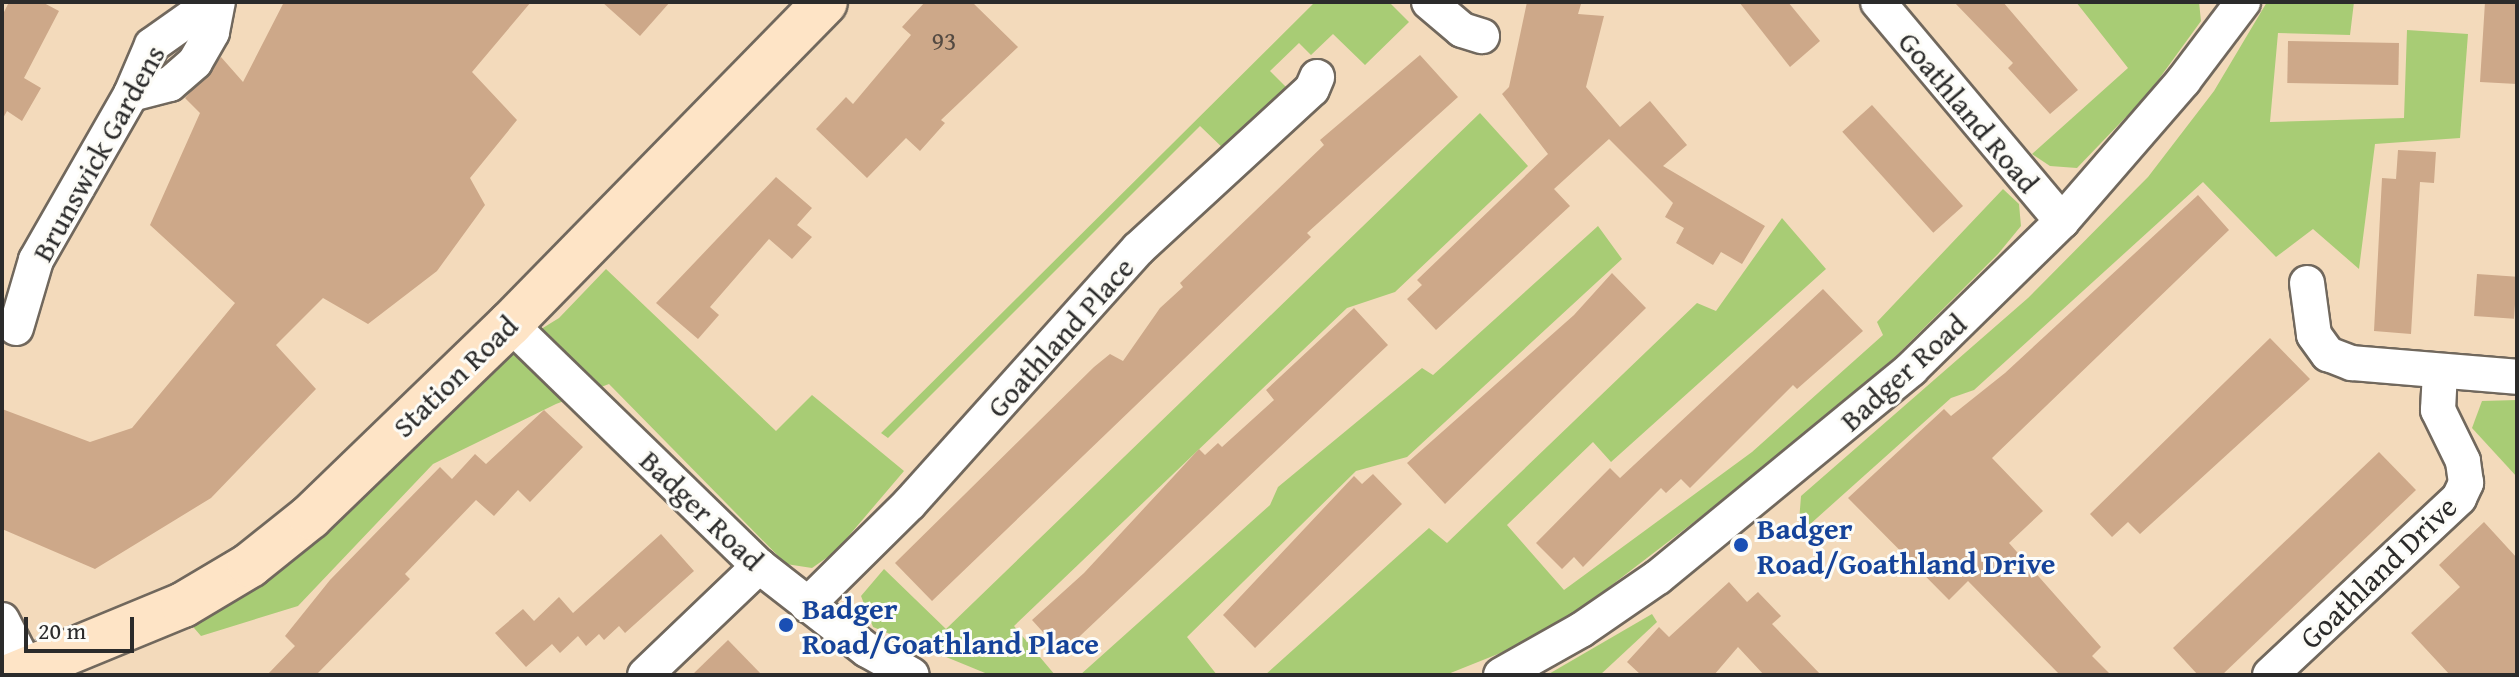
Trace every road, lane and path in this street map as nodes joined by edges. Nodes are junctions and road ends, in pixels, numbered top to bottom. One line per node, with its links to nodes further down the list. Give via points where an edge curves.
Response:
1 (216, 2): 11 (street, Brunswick Gardens, via 152,45 131,94 36,260)
2 (825, 2): 10 (main road, Station Road)
3 (1429, 2): 6 (street, via 1462,30)
4 (1878, 2): 8 (street, Goathland Road)
5 (2244, 2): 8 (street, Badger Road)
6 (1482, 36)
7 (1317, 77): 15 (street, Goathland Place, via 1312,89 1138,249 910,503)
8 (2062, 221): 20 (street, Badger Road, via 1911,369 1763,495 1581,630)
9 (2307, 283): 12 (street, via 2314,335 2328,354 2352,363)
10 (510, 324): 14 (street, Badger Road); 17 (main road, Station Road, via 310,517 250,565 183,605)
11 (16, 328)
12 (2440, 371): 13 (street); 21 (street, Goathland Drive, via 2438,410 2463,461 2466,483 2459,498)
13 (2517, 377)
14 (759, 566): 15 (street, Badger Road); 18 (street)
15 (807, 605): 19 (street, Badger Road, via 867,650)
16 (2, 620): 17 (street)
17 (20, 672)
18 (645, 675)
19 (912, 675)
20 (1501, 675)
21 (2270, 675)

